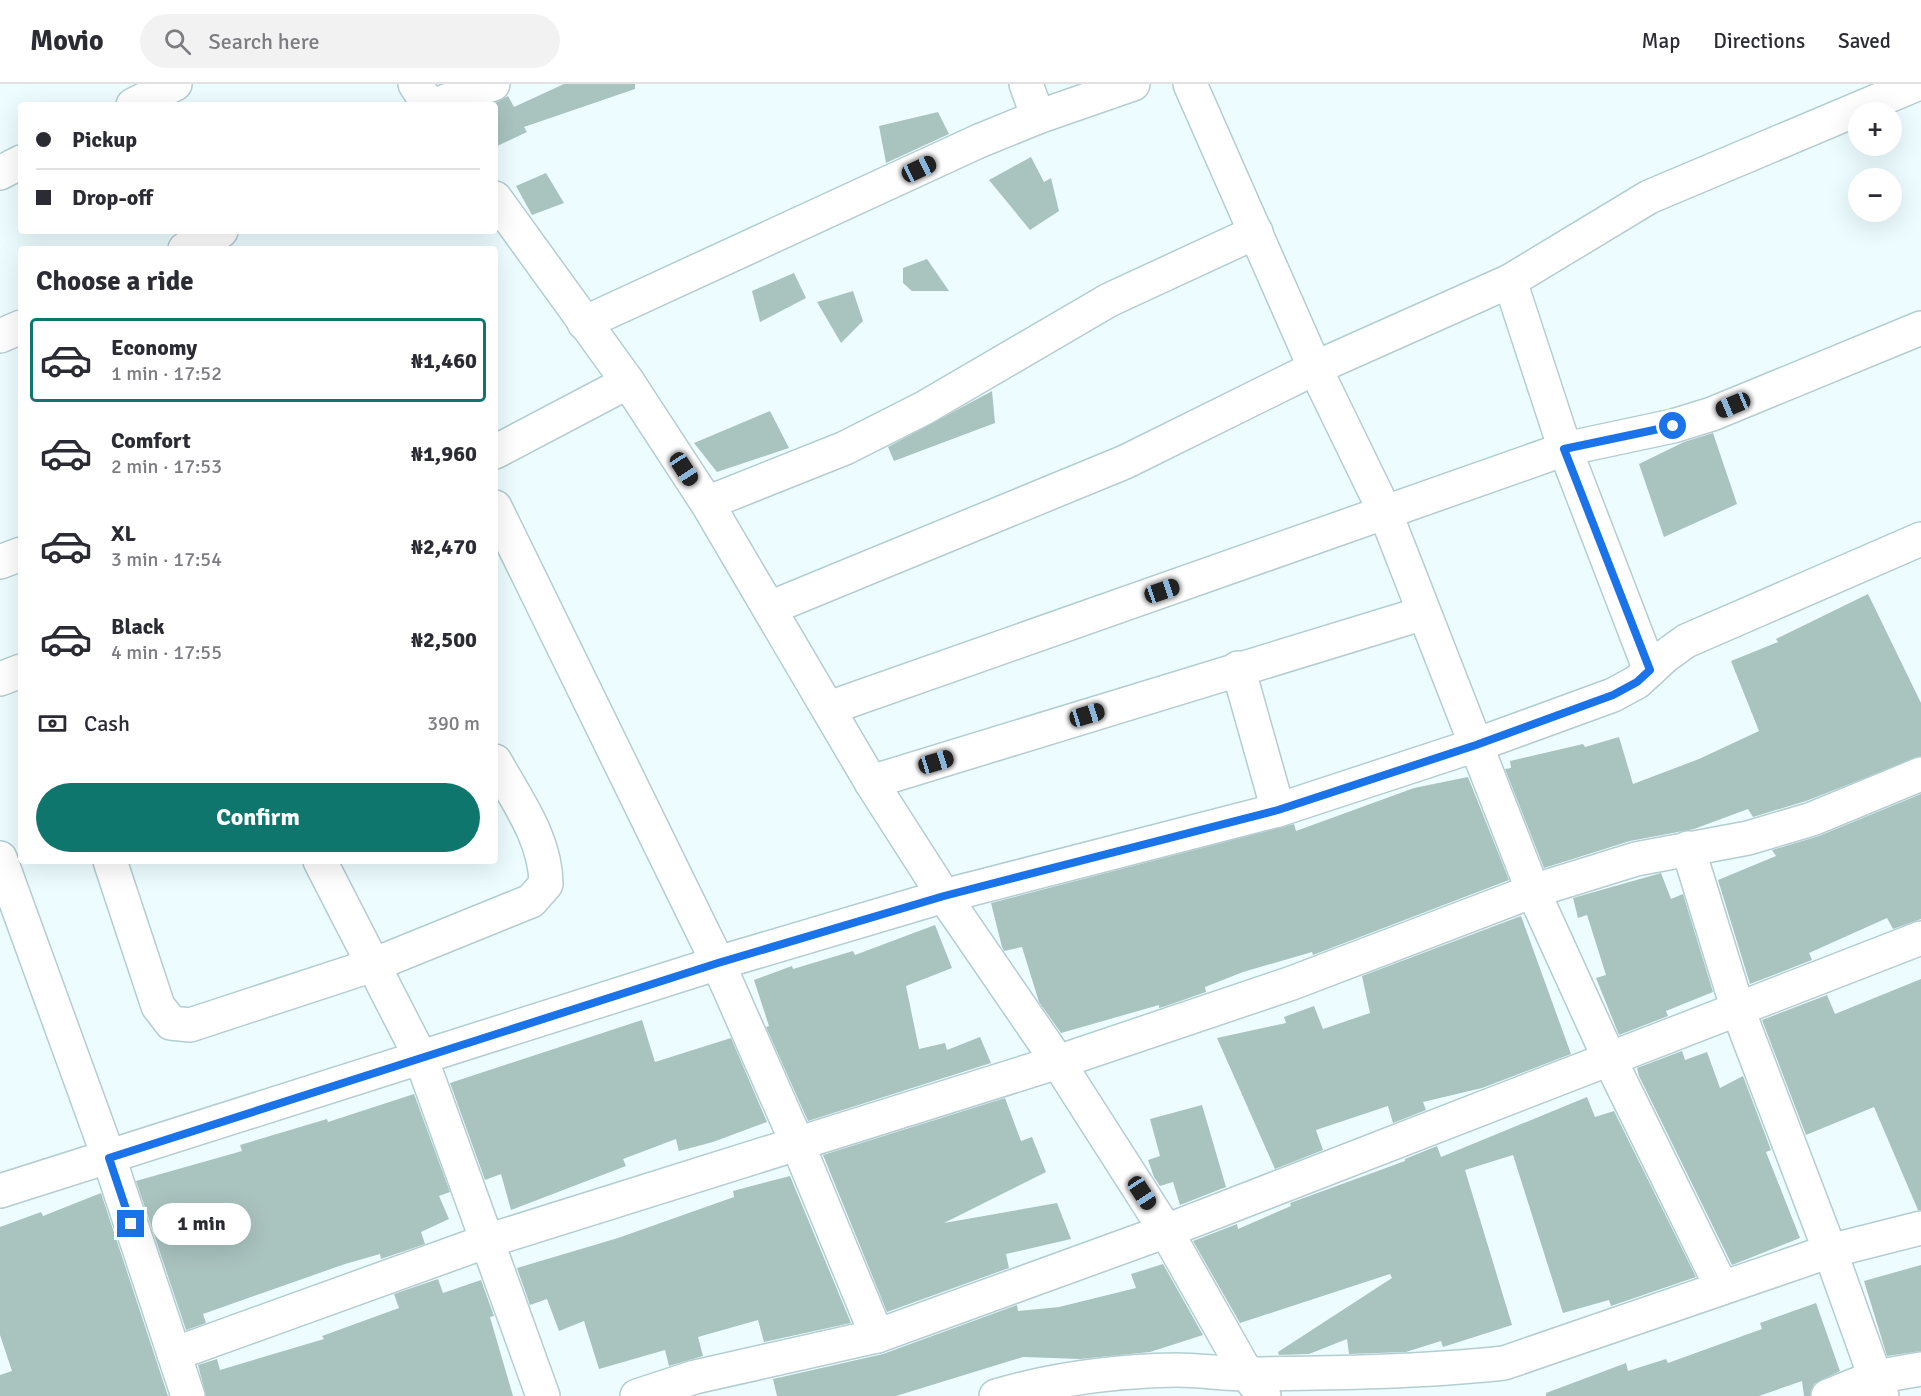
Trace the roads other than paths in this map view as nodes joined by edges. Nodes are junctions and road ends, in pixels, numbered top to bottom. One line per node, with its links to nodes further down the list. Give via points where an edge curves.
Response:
1 (174, 84): 8 (street)
2 (415, 84): 9 (street)
3 (493, 84): 10 (street)
4 (1026, 84): 11 (street)
5 (1133, 84): 11 (street)
6 (1190, 84): 15 (street)
7 (1917, 84): 18 (street, via 1649,197)
8 (139, 102)
9 (427, 102)
10 (443, 102)
11 (1038, 117): 19 (street)
12 (18, 164): 13 (street)
13 (0, 173)
14 (498, 202): 19 (street)
15 (1256, 232): 23 (street); 27 (street, via 1109,300 924,408 845,448)
16 (215, 234): 17 (street)
17 (191, 246)
18 (1510, 281): 23 (street); 25 (street)
19 (584, 323): 24 (street)
20 (18, 328): 22 (street)
21 (1921, 328): 25 (street, via 1712,414)
22 (0, 336)
23 (1315, 368): 28 (street); 33 (street, via 1125,462)
24 (628, 382): 26 (street); 27 (street)
25 (1564, 449): 28 (street); 36 (street)
26 (498, 450)
27 (707, 503): 33 (street)
28 (1385, 512): 34 (street); 39 (street)
29 (498, 513): 52 (street)
30 (1921, 539): 36 (street, via 1686,641)
31 (18, 555): 32 (street)
32 (0, 562)
33 (770, 608): 39 (street)
34 (1424, 613): 35 (street); 40 (street)
35 (1238, 668): 43 (street); 44 (street)
36 (1650, 670): 40 (street, via 1613,695)
37 (18, 672): 38 (street)
38 (0, 679)
39 (829, 708): 43 (street)
40 (1476, 745): 44 (street); 49 (street)
41 (498, 766): 53 (street, via 541,845 546,884 531,901)
42 (1921, 774): 45 (street, via 1812,819 1748,838)
43 (871, 782): 50 (street)
44 (1278, 810): 50 (street)
45 (1688, 848): 49 (street, via 1635,859); 54 (street)
46 (0, 858): 59 (street)
47 (111, 864): 53 (street, via 158,1006 171,1023 190,1025)
48 (322, 864): 53 (street)
49 (1533, 891): 56 (street); 57 (street, via 1292,983)
50 (944, 896): 52 (street); 57 (street)
51 (1921, 938): 54 (street)
52 (718, 963): 55 (street); 58 (street)
53 (373, 965): 55 (street)
54 (1738, 1010): 56 (street); 64 (street)
55 (421, 1058): 59 (street); 63 (street)
56 (1610, 1060): 62 (street); 65 (street)
57 (1058, 1062): 58 (street); 62 (street)
58 (798, 1145): 63 (street); 66 (street)
59 (109, 1158): 60 (street); 67 (street)
60 (0, 1191)
61 (1921, 1228): 64 (street)
62 (1166, 1231): 66 (street); 69 (street)
63 (487, 1241): 67 (street); 73 (street)
64 (1830, 1251): 65 (street); 71 (street)
65 (1722, 1288): 69 (street, via 1504,1363)
66 (877, 1335): 70 (street)
67 (174, 1354): 72 (street)
68 (1921, 1369): 71 (street)
69 (1255, 1385): 75 (street, via 1177,1370 1034,1385)
70 (699, 1387): 74 (street)
71 (1879, 1387): 76 (street)
72 (188, 1396)
73 (543, 1396)
74 (637, 1396)
75 (996, 1396)
76 (1828, 1396)

